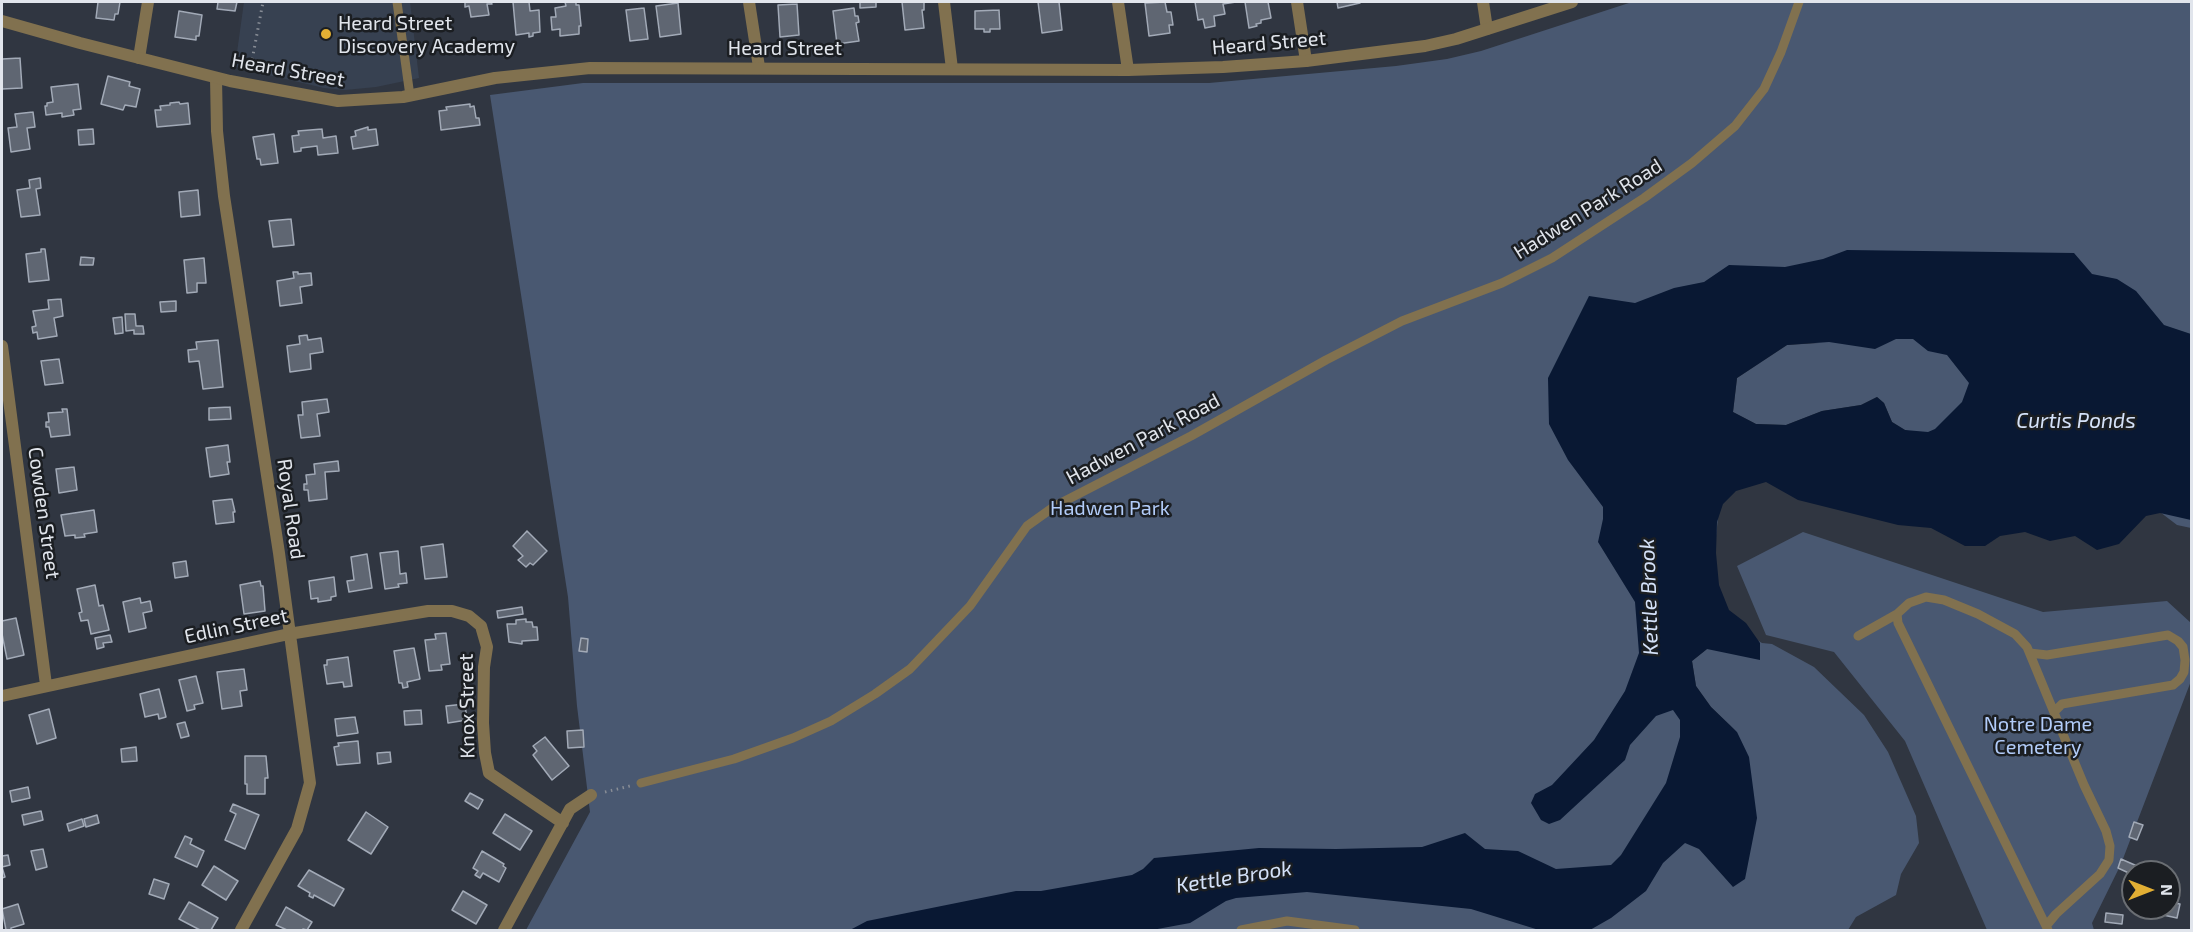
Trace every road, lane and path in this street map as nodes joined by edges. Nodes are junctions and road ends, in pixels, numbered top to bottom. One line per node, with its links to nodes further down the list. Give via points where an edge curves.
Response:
1 (148, 2): 13 (street)
2 (263, 2): 19 (path)
3 (397, 2): 20 (lane)
4 (749, 2): 15 (street)
5 (944, 2): 16 (street)
6 (1118, 2): 17 (street)
7 (1297, 2): 14 (street)
8 (1483, 2): 12 (street)
9 (1572, 2): 12 (street, Heard Street)
10 (1799, 2): 30 (lane, Hadwen Park Road, via 1764,89 1735,126 1644,198 1552,258 1502,283 1402,321 1055,506 1027,526 970,606 910,669 831,721 734,759)
11 (2, 21): 13 (street, Heard Street)
12 (1487, 29): 14 (street, Heard Street, via 1425,46)
13 (139, 58): 18 (street, Heard Street)
14 (1306, 61): 17 (street, Heard Street)
15 (759, 67): 16 (street, Heard Street); 20 (street, Heard Street, via 590,68 495,78)
16 (952, 69): 17 (street, Heard Street)
17 (1128, 70)
18 (216, 78): 19 (street, Heard Street); 24 (street, Royal Road, via 224,196)
19 (248, 84): 20 (street, Heard Street, via 338,101)
20 (410, 96)
21 (2, 346): 27 (street, Cowden Street)
22 (1897, 614): 25 (lane); 26 (lane, via 1926,597 1944,600 2015,634); 33 (lane)
23 (477, 623): 24 (street, Edlin Street, via 452,611 428,611); 32 (street, Knox Street, via 487,647 483,723 489,773)
24 (289, 634): 27 (street, Edlin Street); 35 (street, Royal Road, via 310,783 297,829)
25 (1858, 636)
26 (2030, 654): 29 (lane); 29 (lane, via 2048,655 2168,635 2182,647 2184,672 2173,685 2062,704)
27 (46, 685): 28 (street, Edlin Street)
28 (2, 696)
29 (2054, 712): 33 (lane, via 2110,846 2109,860 2100,874 2056,914)
30 (641, 783): 31 (path)
31 (591, 795): 32 (street, via 570,809)
32 (563, 823): 36 (street)
33 (2047, 928)
34 (1343, 929): 37 (lane, via 1287,921); 38 (lane)
35 (241, 930)
36 (504, 930)
37 (1241, 930)
38 (1355, 930)

